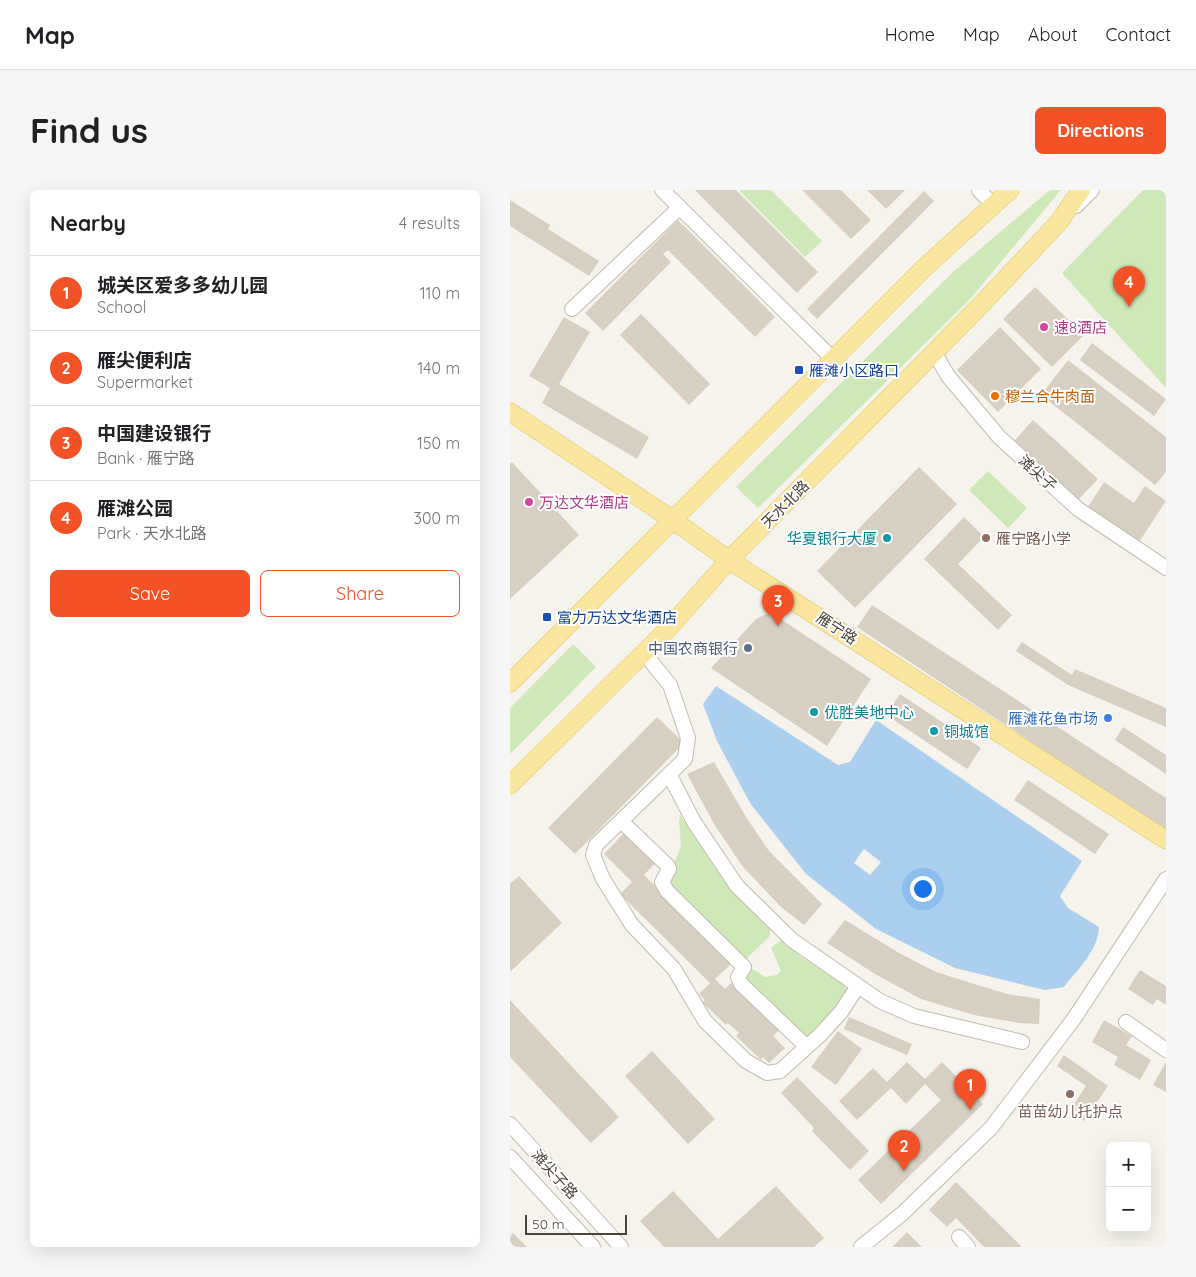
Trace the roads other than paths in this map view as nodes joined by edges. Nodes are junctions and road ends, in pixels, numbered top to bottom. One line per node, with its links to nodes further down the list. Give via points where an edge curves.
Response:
1 (662, 190): 7 (street)
2 (979, 190): 6 (street)
3 (1010, 190): 6 (main road)
4 (1081, 190): 8 (main road, 天水北路)
5 (1092, 190): 8 (street)
6 (994, 206): 11 (main road, via 925,267)
7 (680, 207): 9 (street); 11 (street)
8 (1059, 222): 10 (main road, 天水北路)
9 (572, 309)
10 (934, 352): 14 (main road, 天水北路); 15 (street, 滩尖子, via 948,376 999,438 1078,509)
11 (834, 359): 13 (main road)
12 (510, 412): 13 (main road, 雁宁路)
13 (673, 520): 14 (main road, 雁宁路); 17 (main road)
14 (729, 560): 16 (main road, 天水北路); 21 (main road, 雁宁路)
15 (1166, 568)
16 (644, 653): 18 (street, via 670,685 688,738 685,759); 19 (main road, 天水北路)
17 (510, 683)
18 (669, 774): 20 (street); 23 (street, via 694,822 739,888 792,940)
19 (510, 785)
20 (621, 821): 26 (street, via 668,866 662,882 667,891 744,967 738,977 741,984); 26 (street, via 596,845 592,855 632,925 674,969 704,1021 746,1061 767,1073 780,1071)
21 (1166, 840)
22 (1166, 879): 32 (street, via 1073,1020 991,1128 903,1213)
23 (858, 986): 25 (street, via 880,1001 914,1016); 26 (street, via 841,1012)
24 (1126, 1022): 27 (street)
25 (1022, 1042)
26 (806, 1046)
27 (1166, 1050)
28 (510, 1124): 31 (street, 滩尖子路)
29 (510, 1157): 30 (street, 滩尖子路)
30 (593, 1247)
31 (621, 1247)
32 (862, 1247)

